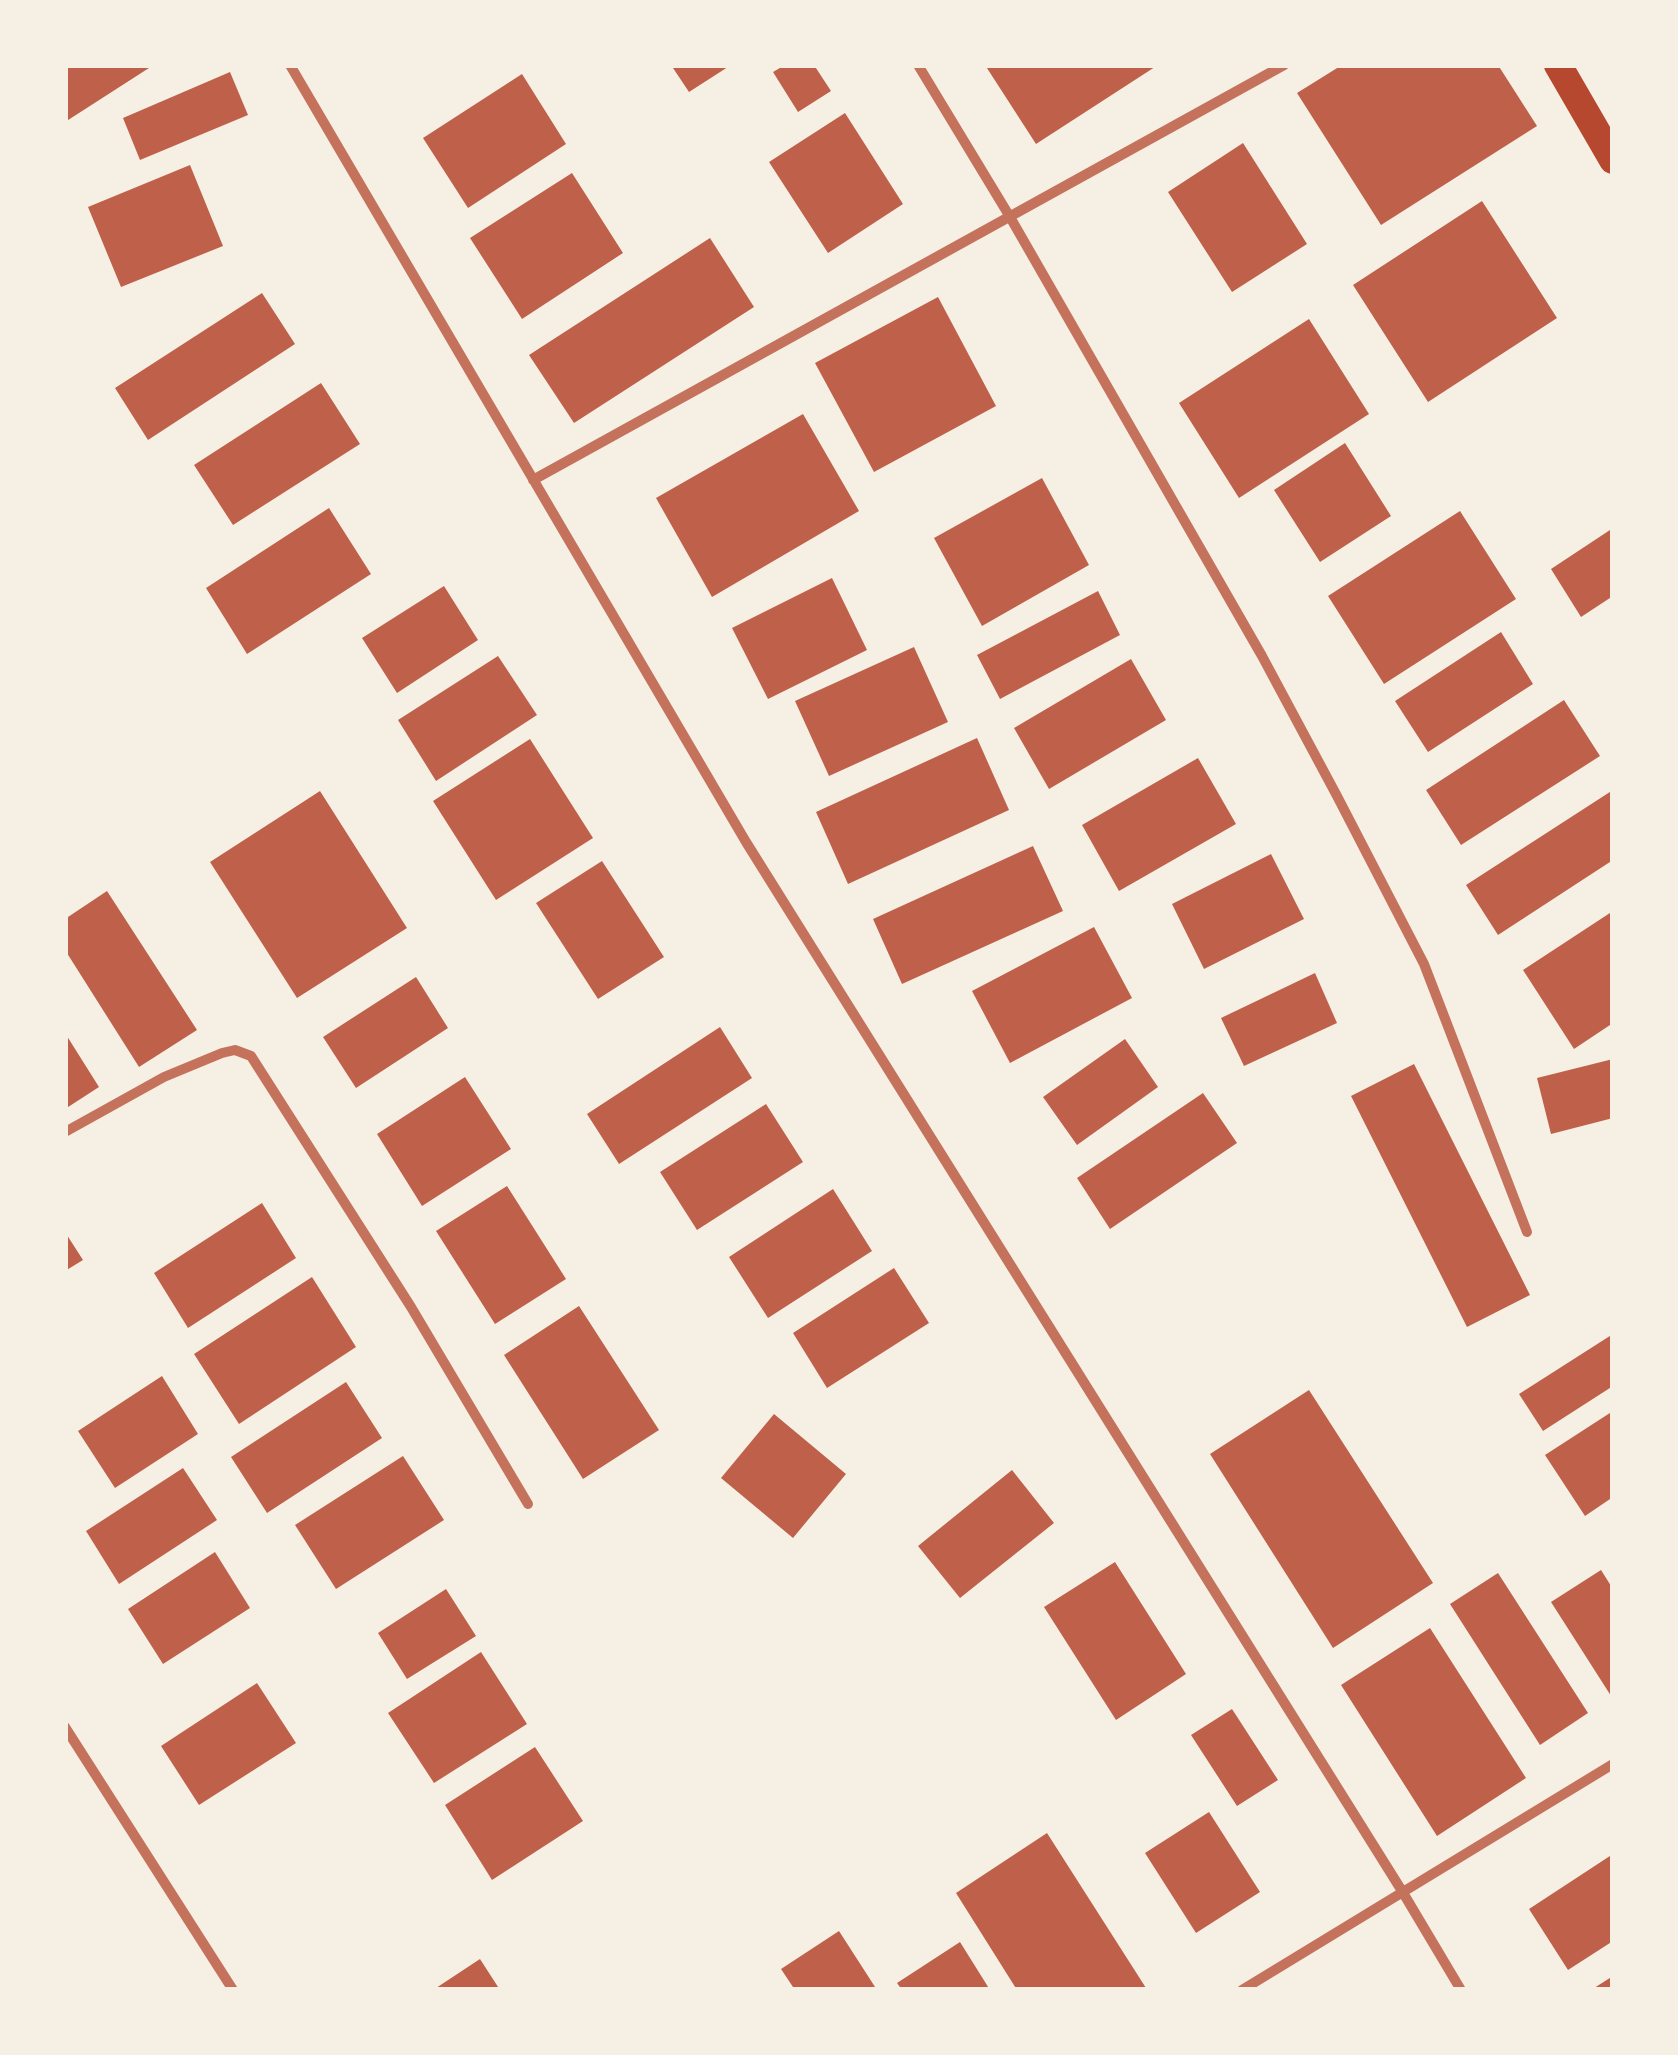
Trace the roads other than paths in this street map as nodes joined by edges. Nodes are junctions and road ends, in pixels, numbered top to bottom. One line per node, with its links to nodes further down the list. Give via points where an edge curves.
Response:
1 (290, 65): 7 (street)
2 (918, 65): 6 (street)
3 (1284, 65): 6 (street)
4 (1558, 65): 5 (highway)
5 (1613, 160)
6 (1010, 217): 7 (street); 9 (street, via 1262,656 1424,964)
7 (532, 480): 13 (street, via 746,842)
8 (65, 1132): 10 (street, via 222,1052 252,1056)
9 (1527, 1232)
10 (528, 1504)
11 (65, 1727): 14 (street)
12 (1613, 1764): 13 (street)
13 (1402, 1891): 15 (street); 16 (street)
14 (232, 1990)
15 (1242, 1990)
16 (1461, 1990)

